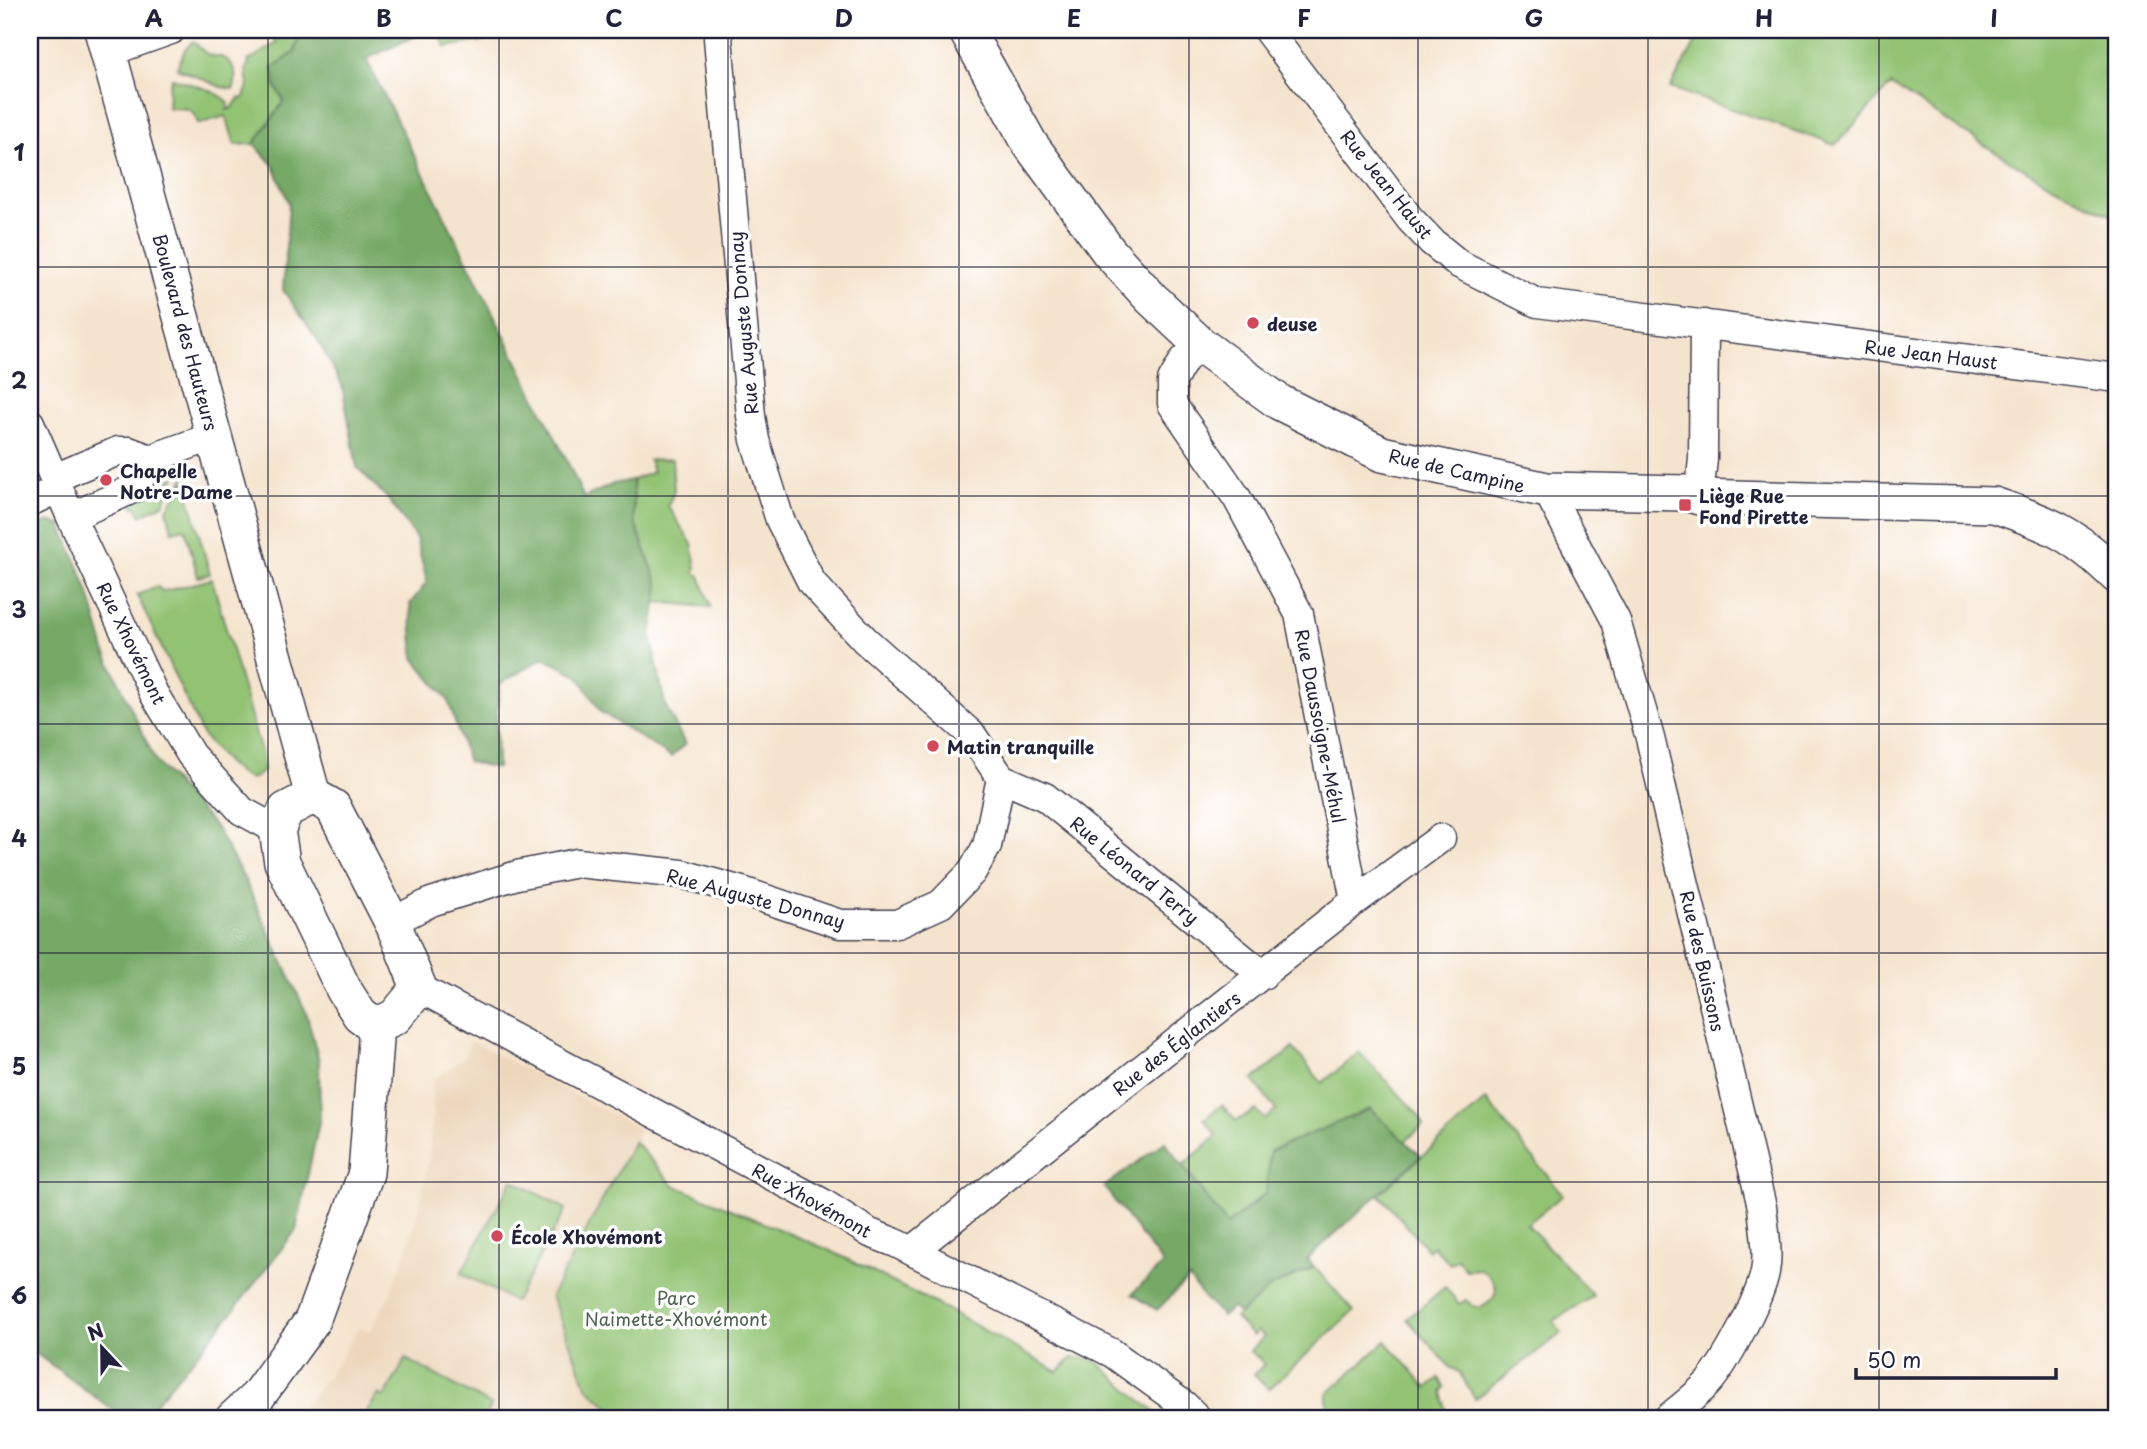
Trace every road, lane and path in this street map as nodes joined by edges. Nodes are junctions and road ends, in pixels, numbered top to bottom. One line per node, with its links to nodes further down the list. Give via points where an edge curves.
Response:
1 (171, 30): 5 (street)
2 (720, 30): 18 (street, Rue Auguste Donnay, via 751,416 780,520 812,583 865,640 972,735)
3 (967, 30): 7 (street, Rue de Campine, via 1030,144 1109,252)
4 (1267, 30): 6 (street, Rue Jean Haust, via 1410,219 1459,264 1537,303)
5 (105, 41): 10 (street, Boulevard des Hauteurs)
6 (1704, 324): 8 (street, Rue Jean Haust); 14 (street)
7 (1201, 345): 13 (street, Rue de Campine, via 1279,401 1382,454); 22 (street, Rue Daussoigne-Méhul, via 1184,360 1172,381 1172,404 1237,498 1299,614)
8 (2117, 378)
9 (30, 423): 12 (street, Rue Xhovémont)
10 (214, 436): 11 (street); 19 (street, Boulevard des Hauteurs)
11 (162, 455)
12 (57, 483): 15 (street); 16 (street, Rue Xhovémont); 16 (street, via 118,452 150,459 135,488)
13 (1547, 490): 14 (street, Rue de Campine); 30 (street, Rue des Buissons, via 1616,621 1650,737 1762,1207 1765,1272 1752,1307 1708,1383)
14 (1699, 497): 17 (street, Rue de Campine, via 1994,505 2066,533)
15 (30, 502)
16 (71, 517): 20 (street, Rue Xhovémont, via 154,694 191,755 242,811)
17 (2117, 576)
18 (1001, 778): 23 (street, Rue Auguste Donnay, via 987,846 972,872 941,904 897,924 840,924 682,874 577,863 517,875 443,898); 24 (street, Rue Léonard Terry, via 1045,797)
19 (313, 796): 20 (street, via 286,810); 23 (street, via 333,807)
20 (277, 830): 26 (street, via 282,862 344,990 360,1015)
21 (1441, 838): 22 (street, Rue des Églantiers)
22 (1355, 901): 24 (street, Rue des Églantiers)
23 (392, 922): 25 (street)
24 (1263, 975): 27 (street, Rue des Églantiers)
25 (419, 988): 26 (street, via 395,1017); 27 (street, Rue Xhovémont, via 821,1202 870,1233)
26 (375, 1026): 28 (street, via 366,1173 312,1321 257,1397)
27 (912, 1251): 29 (street, Rue Xhovémont, via 1112,1353)
28 (233, 1419)
29 (1198, 1419)
30 (1667, 1419)

